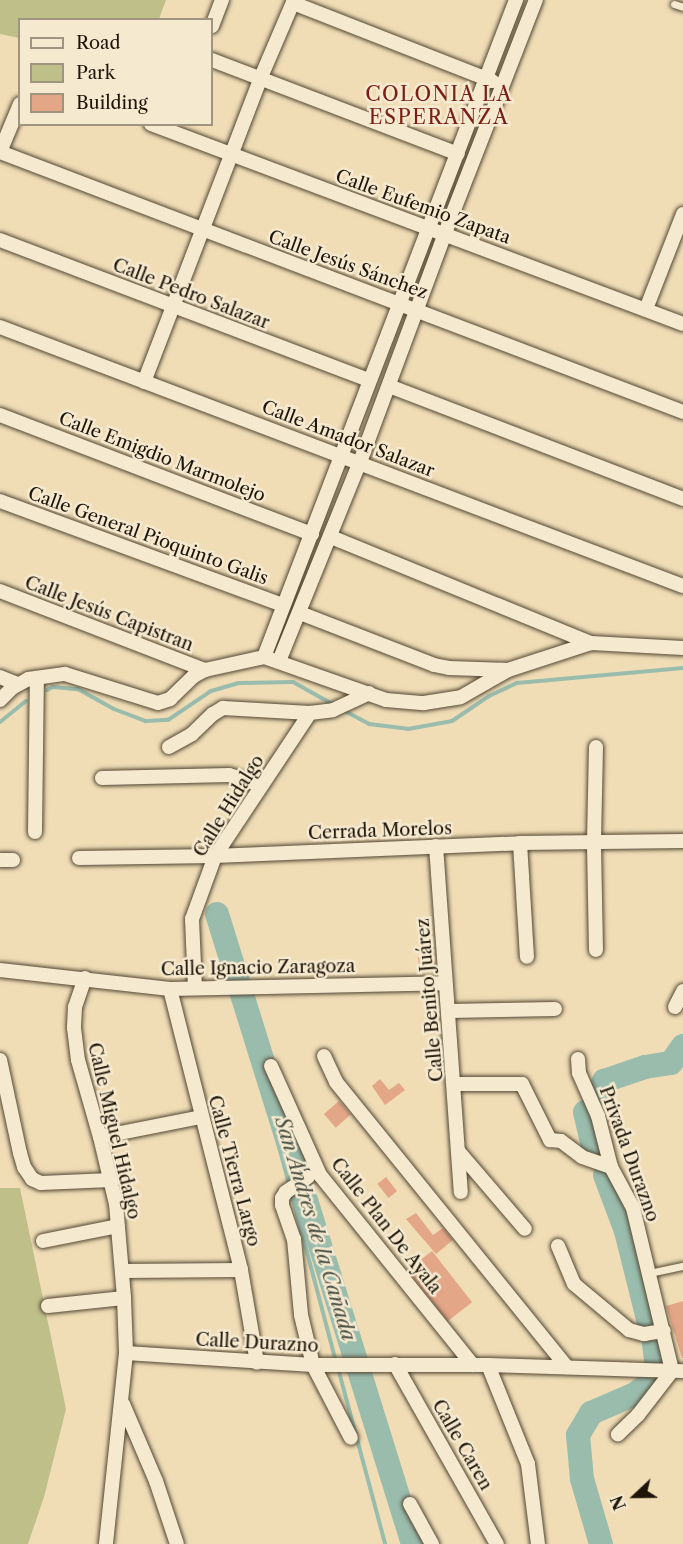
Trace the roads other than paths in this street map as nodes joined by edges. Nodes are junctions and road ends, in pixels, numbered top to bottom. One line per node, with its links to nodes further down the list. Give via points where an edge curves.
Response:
1 (222, 0): 7 (street)
2 (516, 0): 10 (street)
3 (536, 0): 11 (street)
4 (294, 2): 9 (street); 10 (street)
5 (674, 4): 6 (lane)
6 (683, 7)
7 (213, 23)
8 (213, 60): 9 (street)
9 (261, 77): 15 (street); 16 (street)
10 (487, 77): 11 (street); 16 (street)
11 (502, 88): 21 (street)
12 (18, 109): 14 (street)
13 (156, 126): 15 (street, Calle Eufemio Zapata)
14 (0, 152): 19 (street, Calle Jesús Sánchez)
15 (230, 154): 18 (street, Calle Eufemio Zapata); 19 (street)
16 (458, 154): 18 (street)
17 (683, 214): 20 (street)
18 (429, 229): 21 (street, Calle Eufemio Zapata); 23 (street)
19 (201, 230): 23 (street, Calle Jesús Sánchez); 24 (street)
20 (680, 232): 26 (street)
21 (445, 233): 25 (street); 26 (street, Calle Eufemio Zapata)
22 (0, 240): 24 (street, Calle Pedro Salazar)
23 (400, 304): 25 (street, Calle Jesús Sánchez); 29 (street)
24 (172, 307): 29 (street, Calle Pedro Salazar); 30 (street)
25 (417, 309): 31 (street); 32 (street, Calle Jesús Sánchez)
26 (646, 309): 27 (street, Calle Eufemio Zapata)
27 (683, 324)
28 (0, 327): 30 (street, Calle Amador Salazar)
29 (369, 380): 34 (street)
30 (144, 382): 34 (street, Calle Amador Salazar)
31 (389, 386): 35 (street); 36 (street)
32 (683, 412)
33 (0, 415): 38 (street, Calle Emigdio Marmolejo)
34 (342, 455): 35 (street, Calle Amador Salazar); 38 (street)
35 (360, 462): 39 (street); 40 (street, Calle Amador Salazar)
36 (683, 499)
37 (0, 501): 42 (street, Calle General Pioquinto Galis)
38 (312, 534): 42 (street)
39 (331, 537): 43 (street); 44 (street)
40 (683, 586)
41 (0, 591): 48 (street, Calle Jesús Capistran)
42 (283, 605): 46 (street)
43 (300, 613): 47 (street); 49 (street, via 434,665)
44 (591, 643): 45 (street); 49 (street)
45 (683, 648)
46 (264, 657): 47 (street); 48 (street)
47 (279, 661): 53 (street)
48 (206, 670): 51 (street, via 170,699 154,704 71,675)
49 (508, 670): 53 (street, via 482,687 451,699 401,703)
50 (0, 677): 52 (street)
51 (37, 678): 52 (street); 60 (street)
52 (17, 684): 54 (street)
53 (369, 693): 55 (street, via 333,710)
54 (0, 700)
55 (310, 713): 56 (street, via 223,708); 59 (street, Calle Hidalgo)
56 (170, 747)
57 (596, 747): 62 (street)
58 (102, 778): 59 (street, via 229,775)
59 (262, 785): 65 (street, Calle Hidalgo)
60 (35, 831)
61 (683, 841): 62 (street, Cerrada Morelos)
62 (594, 842): 63 (street, Cerrada Morelos); 67 (street)
63 (519, 843): 64 (street, Cerrada Morelos); 68 (street)
64 (436, 846): 65 (street, Cerrada Morelos); 71 (street, Calle Benito Juárez)
65 (215, 856): 66 (street, Cerrada Morelos); 72 (street, Calle Hidalgo, via 192,919)
66 (79, 858)
67 (596, 950)
68 (527, 957)
69 (0, 970): 70 (street, Calle Ignacio Zaragoza)
70 (84, 978): 73 (street, Calle Ignacio Zaragoza); 84 (street, Calle Miguel Hidalgo, via 75,1007 74,1028 84,1084)
71 (445, 983): 72 (street, Calle Ignacio Zaragoza); 77 (street, Calle Benito Juárez)
72 (195, 988): 73 (street, Calle Ignacio Zaragoza)
73 (170, 989): 83 (street, Calle Tierra Largo)
74 (683, 991): 75 (street)
75 (675, 1007)
76 (555, 1009): 77 (street)
77 (449, 1011): 82 (street, Calle Benito Juárez)
78 (324, 1056): 107 (street, via 336,1082)
79 (578, 1059): 86 (street, Privada Durazno, via 579,1073 598,1116)
80 (0, 1060): 88 (street, via 20,1153 32,1179 41,1183)
81 (271, 1066): 105 (street, Calle Plan De Ayala, via 320,1175)
82 (455, 1084): 85 (street, Calle Benito Juárez); 86 (street, via 522,1084 550,1140 561,1141 582,1157)
83 (201, 1117): 84 (street); 95 (street, Calle Tierra Largo)
84 (100, 1137): 88 (street, Calle Miguel Hidalgo)
85 (459, 1152): 89 (street, Calle Benito Juárez); 91 (street)
86 (610, 1167): 97 (street, Privada Durazno, via 633,1208)
87 (308, 1177): 104 (street, via 286,1192 282,1205 294,1239 301,1315)
88 (111, 1180): 90 (street, Calle Miguel Hidalgo)
89 (461, 1192)
90 (118, 1226): 92 (street); 96 (street, Calle Miguel Hidalgo)
91 (525, 1229)
92 (43, 1241)
93 (558, 1246): 100 (street, via 574,1284 628,1330 644,1334)
94 (683, 1266): 97 (lane)
95 (241, 1270): 96 (street); 102 (street, Calle Tierra Largo)
96 (123, 1271): 98 (street, Calle Miguel Hidalgo)
97 (649, 1273): 100 (street, Privada Durazno)
98 (124, 1298): 99 (street); 101 (street, Calle Miguel Hidalgo)
99 (48, 1306)
100 (664, 1331): 108 (street, Privada Durazno)
101 (126, 1353): 102 (street, Calle Durazno); 109 (street, Calle Miguel Hidalgo)
102 (256, 1363): 104 (street, Calle Durazno)
103 (395, 1364): 104 (street, Calle Durazno); 105 (street, Calle Durazno); 116 (street, Calle Caren)
104 (313, 1365): 111 (street)
105 (473, 1365): 106 (street, Calle Durazno)
106 (488, 1365): 107 (street, Calle Durazno); 117 (street, via 528,1464)
107 (567, 1367): 108 (street, Calle Durazno)
108 (678, 1371): 110 (street)
109 (122, 1402): 113 (street, Calle Miguel Hidalgo); 114 (street, via 156,1481)
110 (618, 1434)
111 (351, 1438)
112 (410, 1504): 115 (street)
113 (106, 1544)
114 (177, 1544)
115 (432, 1544)
116 (497, 1544)
117 (538, 1544)

